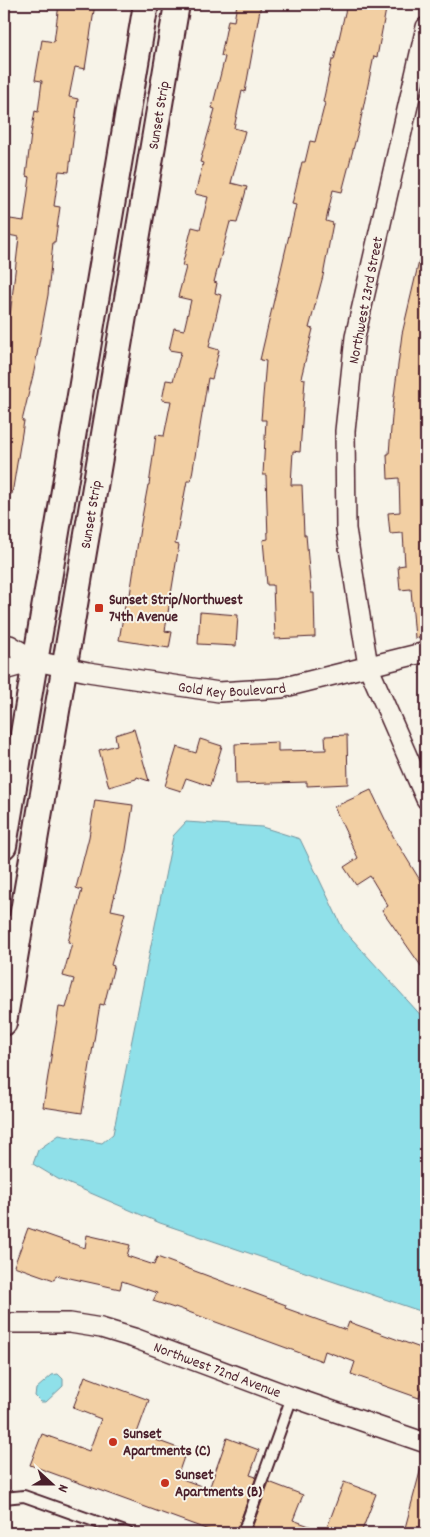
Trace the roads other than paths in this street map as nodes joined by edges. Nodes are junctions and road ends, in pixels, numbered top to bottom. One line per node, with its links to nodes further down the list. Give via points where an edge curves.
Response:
1 (146, 4): 6 (street, Sunset Strip)
2 (177, 4): 8 (street, Sunset Strip)
3 (426, 27): 7 (street, Northwest 23rd Street, via 355,337 345,431 346,529)
4 (4, 644): 6 (street, Gold Key Boulevard)
5 (426, 652): 7 (street, Gold Key Boulevard)
6 (36, 661): 8 (street, Gold Key Boulevard); 9 (street, Gold Key Boulevard); 11 (street, Sunset Strip)
7 (368, 666): 8 (street, Gold Key Boulevard, via 281,688 219,692); 10 (street, Northwest 23rd Street)
8 (64, 667): 12 (street, Sunset Strip)
9 (4, 670)
10 (426, 799)
11 (4, 846)
12 (11, 927): 13 (street, Sunset Strip)
13 (4, 1023)
14 (4, 1322): 15 (street, Northwest 72nd Avenue, via 70,1323 101,1328)
15 (292, 1397): 16 (street, Northwest 72nd Avenue); 19 (lane)
16 (426, 1443)
17 (4, 1498): 18 (lane, via 24,1496)
18 (128, 1533)
19 (243, 1533)

